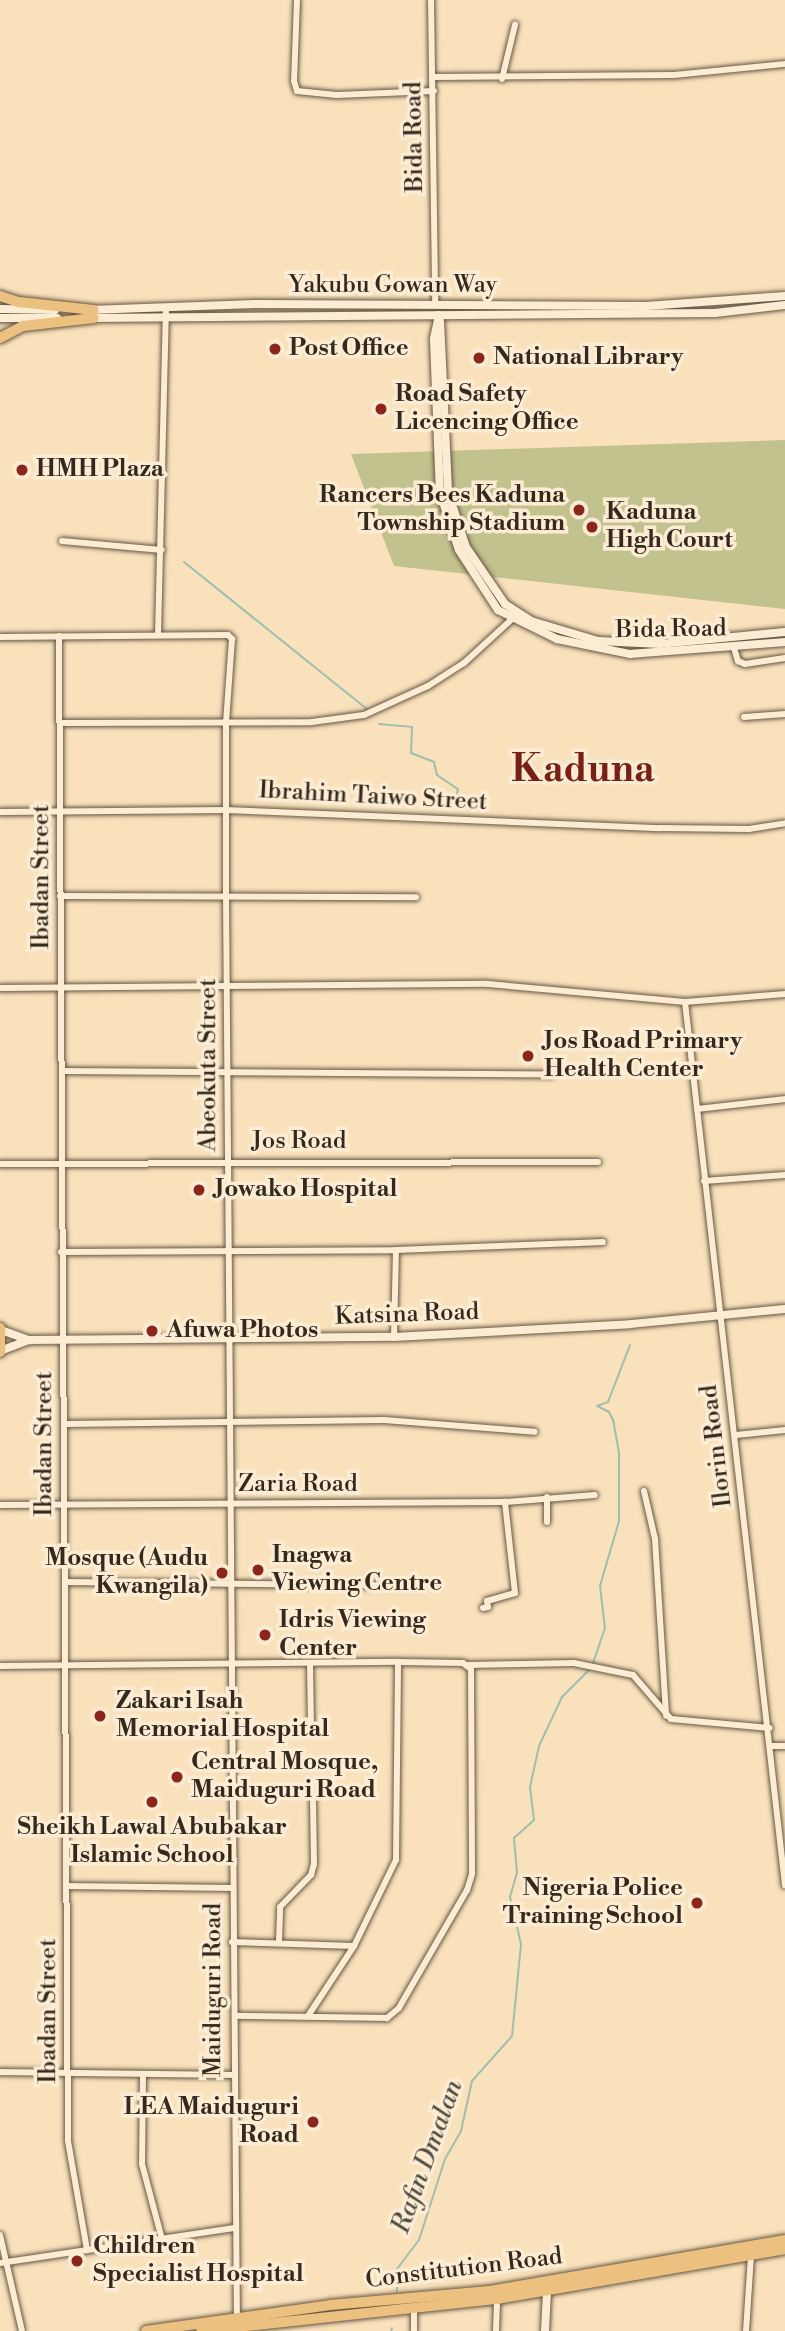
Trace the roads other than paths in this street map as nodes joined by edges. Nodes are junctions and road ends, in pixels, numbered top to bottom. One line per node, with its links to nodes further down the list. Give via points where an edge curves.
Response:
1 (297, 0): 7 (street, via 293,81 297,91 337,95)
2 (431, 0): 5 (street, Bida Road)
3 (515, 25): 6 (street)
4 (785, 64): 6 (street, via 674,75)
5 (434, 77): 6 (street); 7 (street, Bida Road)
6 (502, 79)
7 (434, 92): 10 (street, Bida Road)
8 (0, 296): 14 (main road)
9 (785, 296): 10 (street, Yakubu Gowan Way, via 646,306)
10 (435, 305): 13 (street, Yakubu Gowan Way); 15 (street, Bida Road)
11 (785, 305): 15 (street, Yakubu Gowan Way, via 715,313)
12 (0, 309): 14 (street, Yakubu Gowan Way)
13 (166, 312): 14 (street, Yakubu Gowan Way); 15 (street, Yakubu Gowan Way); 19 (street)
14 (94, 314): 16 (street, Yakubu Gowan Way); 17 (main road, via 23,326)
15 (439, 316): 20 (street, Bida Road, via 435,364 440,493 473,576); 26 (street, Bida Road, via 448,492 466,547 482,574 505,604 531,621 598,641)
16 (0, 318)
17 (0, 338)
18 (62, 541): 19 (street)
19 (162, 550): 22 (street)
20 (511, 620): 28 (street, Bida Road, via 594,649); 32 (street, via 464,663 364,715 312,722)
21 (785, 632): 26 (street, Bida Road)
22 (158, 635): 23 (street); 32 (street, Abeokuta Street, via 231,636)
23 (60, 636): 24 (street); 33 (street, Ibadan Street)
24 (0, 637)
25 (785, 642): 27 (street, Bida Road)
26 (643, 644): 28 (street)
27 (734, 648): 28 (street, Bida Road); 29 (street, via 738,661 745,664)
28 (643, 654)
29 (785, 658)
30 (785, 714): 31 (street)
31 (744, 717)
32 (226, 722): 33 (street); 34 (street, Abeokuta Street)
33 (62, 723): 36 (street, Ibadan Street)
34 (226, 810): 36 (street, Ibrahim Taiwo Street); 37 (street, Ibrahim Taiwo Street, via 660,828 749,828); 38 (street, Abeokuta Street)
35 (0, 812): 36 (street, Ibrahim Taiwo Street)
36 (62, 812): 39 (street, Ibadan Street)
37 (785, 823)
38 (226, 895): 39 (street); 40 (street); 41 (street, Abeokuta Street)
39 (61, 896): 43 (street, Ibadan Street)
40 (416, 897)
41 (228, 986): 43 (street); 45 (street, via 488,984); 47 (street, Abeokuta Street)
42 (0, 988): 43 (street)
43 (62, 988): 46 (street, Ibadan Street)
44 (785, 995): 45 (street)
45 (685, 1002): 50 (street, Ilorin Road)
46 (63, 1071): 47 (street); 52 (street, Ibadan Street)
47 (231, 1074): 48 (street); 51 (street, Abeokuta Street)
48 (552, 1074)
49 (785, 1099): 50 (street)
50 (696, 1109): 56 (street, Ilorin Road)
51 (229, 1161): 52 (street, Jos Road); 53 (street, Jos Road); 60 (street, Abeokuta Street)
52 (62, 1162): 54 (street, Jos Road); 59 (street, Ibadan Street)
53 (598, 1163)
54 (0, 1164)
55 (785, 1175): 56 (street)
56 (704, 1181): 62 (street, Ilorin Road)
57 (603, 1242): 58 (street)
58 (397, 1250): 60 (street); 64 (street)
59 (61, 1252): 60 (street); 67 (street, Ibadan Street)
60 (231, 1252): 65 (street, Abeokuta Street)
61 (785, 1309): 62 (street, Katsina Road)
62 (722, 1315): 64 (street, Katsina Road); 73 (street, Ilorin Road)
63 (1, 1329): 66 (street, Katsina Road); 68 (main road)
64 (394, 1337): 65 (street, Katsina Road)
65 (229, 1338): 67 (street, Katsina Road); 69 (street, Abeokuta Street)
66 (29, 1340): 67 (street, Katsina Road); 68 (street, Katsina Road)
67 (63, 1340): 70 (street, Ibadan Street)
68 (0, 1352)
69 (230, 1420): 70 (street); 72 (street, via 384,1420); 78 (street, Abeokuta Street)
70 (65, 1424): 80 (street, Ibadan Street)
71 (785, 1430): 73 (street)
72 (535, 1432)
73 (736, 1435): 94 (street, Ilorin Road)
74 (644, 1491): 92 (street, via 655,1539)
75 (595, 1495): 76 (street, Zaria Road)
76 (547, 1497): 77 (street, Zaria Road); 81 (street)
77 (505, 1502): 78 (street, Zaria Road); 85 (street, via 515,1593 487,1601 488,1607)
78 (233, 1504): 80 (street, Zaria Road); 83 (street, Abeokuta Street)
79 (0, 1505): 80 (street, Zaria Road)
80 (64, 1505): 82 (street, Ibadan Street)
81 (547, 1522)
82 (65, 1582): 83 (street); 90 (street, Ibadan Street)
83 (234, 1583): 84 (street, via 402,1582); 87 (street, Abeokuta Street)
84 (421, 1586)
85 (483, 1608)
86 (398, 1662): 88 (street); 89 (street); 103 (street, via 396,1860)
87 (232, 1663): 88 (street); 90 (street); 100 (street, Maiduguri Road)
88 (310, 1663): 93 (street)
89 (465, 1664): 92 (street, via 582,1665 640,1679); 105 (street, via 472,1677 472,1855 467,1891 393,2015)
90 (66, 1665): 91 (street); 99 (street, Ibadan Street)
91 (0, 1666)
92 (666, 1716): 94 (street)
93 (311, 1726)
94 (770, 1728): 95 (street, Ilorin Road)
95 (772, 1746): 96 (street); 98 (street, Ilorin Road)
96 (785, 1746)
97 (313, 1800): 101 (street, via 314,1864 311,1875 280,1907)
98 (785, 1885)
99 (66, 1886): 100 (street); 107 (street, Ibadan Street)
100 (233, 1888): 102 (street, Maiduguri Road)
101 (279, 1941): 102 (street); 103 (street)
102 (232, 1942): 104 (street, Maiduguri Road)
103 (354, 1946): 105 (street)
104 (235, 2016): 105 (street); 109 (street, Maiduguri Road)
105 (308, 2016)
106 (0, 2073): 107 (street)
107 (68, 2074): 108 (street); 115 (street, Ibadan Street, via 69,2163)
108 (143, 2074): 109 (street); 112 (street, via 142,2164)
109 (233, 2074): 110 (street, Maiduguri Road)
110 (234, 2228): 112 (street); 124 (street, Maiduguri Road)
111 (0, 2235): 117 (street)
112 (162, 2239): 115 (street)
113 (785, 2240): 118 (main road, Constitution Road)
114 (785, 2249): 116 (main road, Constitution Road)
115 (87, 2250): 117 (street)
116 (751, 2255): 118 (main road, Constitution Road); 131 (street)
117 (3, 2262): 125 (street)
118 (648, 2269): 119 (main road, Constitution Road); 121 (main road, Constitution Road)
119 (547, 2291): 120 (main road, Constitution Road); 130 (street)
120 (497, 2299): 123 (main road, Constitution Road); 129 (street)
121 (400, 2303): 122 (main road, Constitution Road); 123 (main road, Constitution Road)
122 (385, 2305): 124 (main road, Constitution Road); 127 (main road, Constitution Road)
123 (414, 2306): 128 (street)
124 (237, 2317): 126 (main road, Constitution Road)
125 (22, 2331)
126 (146, 2331)
127 (201, 2331)
128 (414, 2331)
129 (496, 2331)
130 (545, 2331)
131 (746, 2331)

